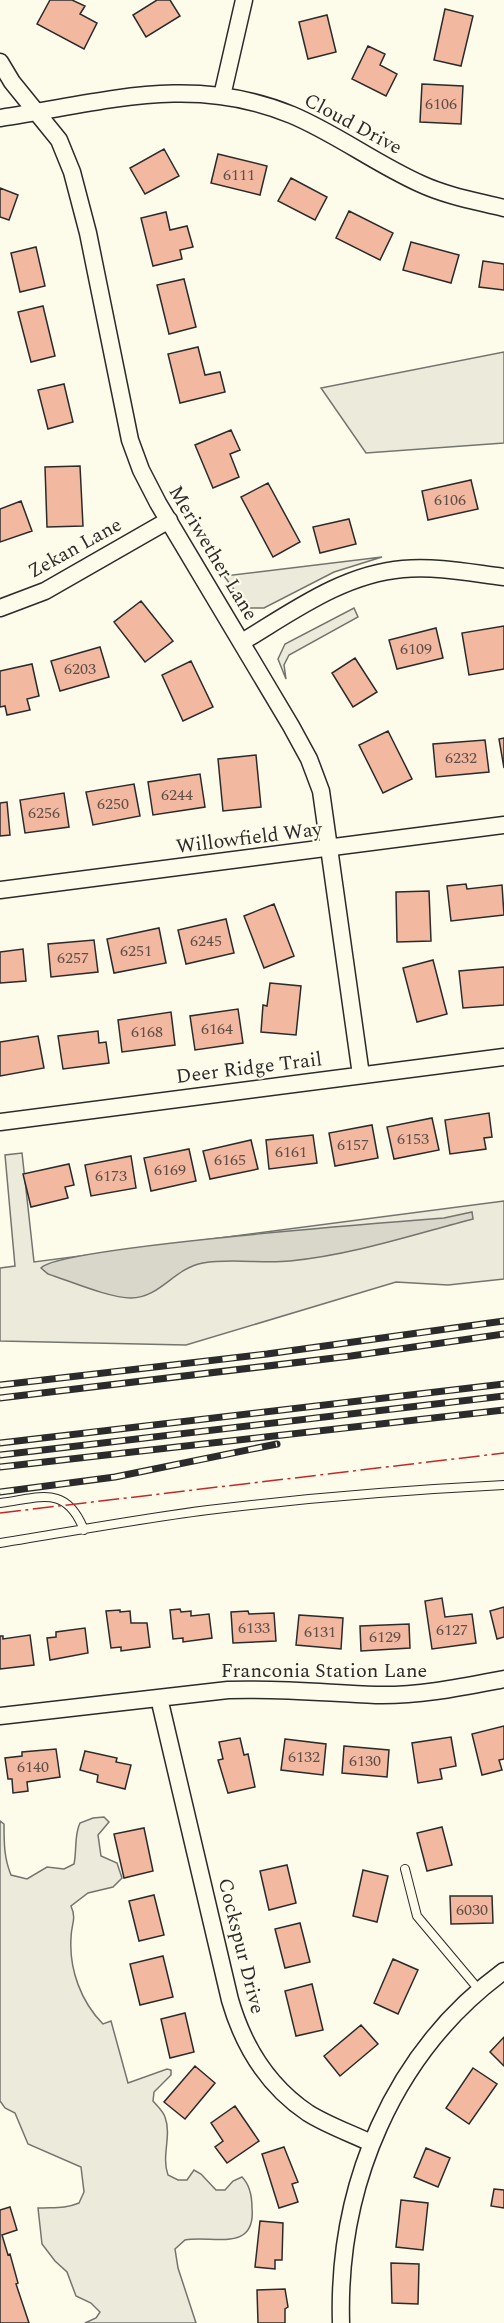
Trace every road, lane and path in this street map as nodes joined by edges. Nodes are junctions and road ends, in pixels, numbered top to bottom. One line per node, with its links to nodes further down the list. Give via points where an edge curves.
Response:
1 (244, 0): 3 (street)
2 (0, 62): 4 (street, Meriwether Lane)
3 (222, 96): 4 (street, Cloud Drive, via 139,94); 6 (street, Cloud Drive, via 291,114 422,184)
4 (37, 112): 5 (street, Cloud Drive); 7 (street, Meriwether Lane, via 59,140 75,180 130,440)
5 (0, 118)
6 (504, 208)
7 (168, 520): 9 (street, Zekan Lane, via 45,591); 10 (street, Meriwether Lane)
8 (504, 576): 10 (street, via 430,568 377,573 330,590)
9 (0, 608)
10 (242, 642): 12 (street, Meriwether Lane, via 309,759 321,791)
11 (504, 825): 12 (street, Willowfield Way)
12 (329, 849): 13 (street, Willowfield Way); 15 (street, Meriwether Lane)
13 (0, 890)
14 (504, 1057): 15 (street, Deer Ridge Trail)
15 (361, 1075): 16 (street, Deer Ridge Trail)
16 (0, 1122)
17 (504, 1485): 19 (lane, via 316,1498)
18 (0, 1503): 19 (lane, via 61,1498 78,1515)
19 (84, 1530): 20 (lane)
20 (0, 1543)
21 (504, 1679): 22 (street, Franconia Station Lane, via 417,1693 377,1695 264,1688)
22 (159, 1698): 23 (street, Franconia Station Lane); 27 (street, Cockspur Drive, via 230,2000 250,2051 261,2068 306,2112)
23 (0, 1716)
24 (405, 1869): 26 (lane, via 417,1916)
25 (504, 1971): 26 (street)
26 (480, 1991): 27 (street, via 419,2059)
27 (371, 2143): 28 (street, via 344,2242)
28 (341, 2323)

